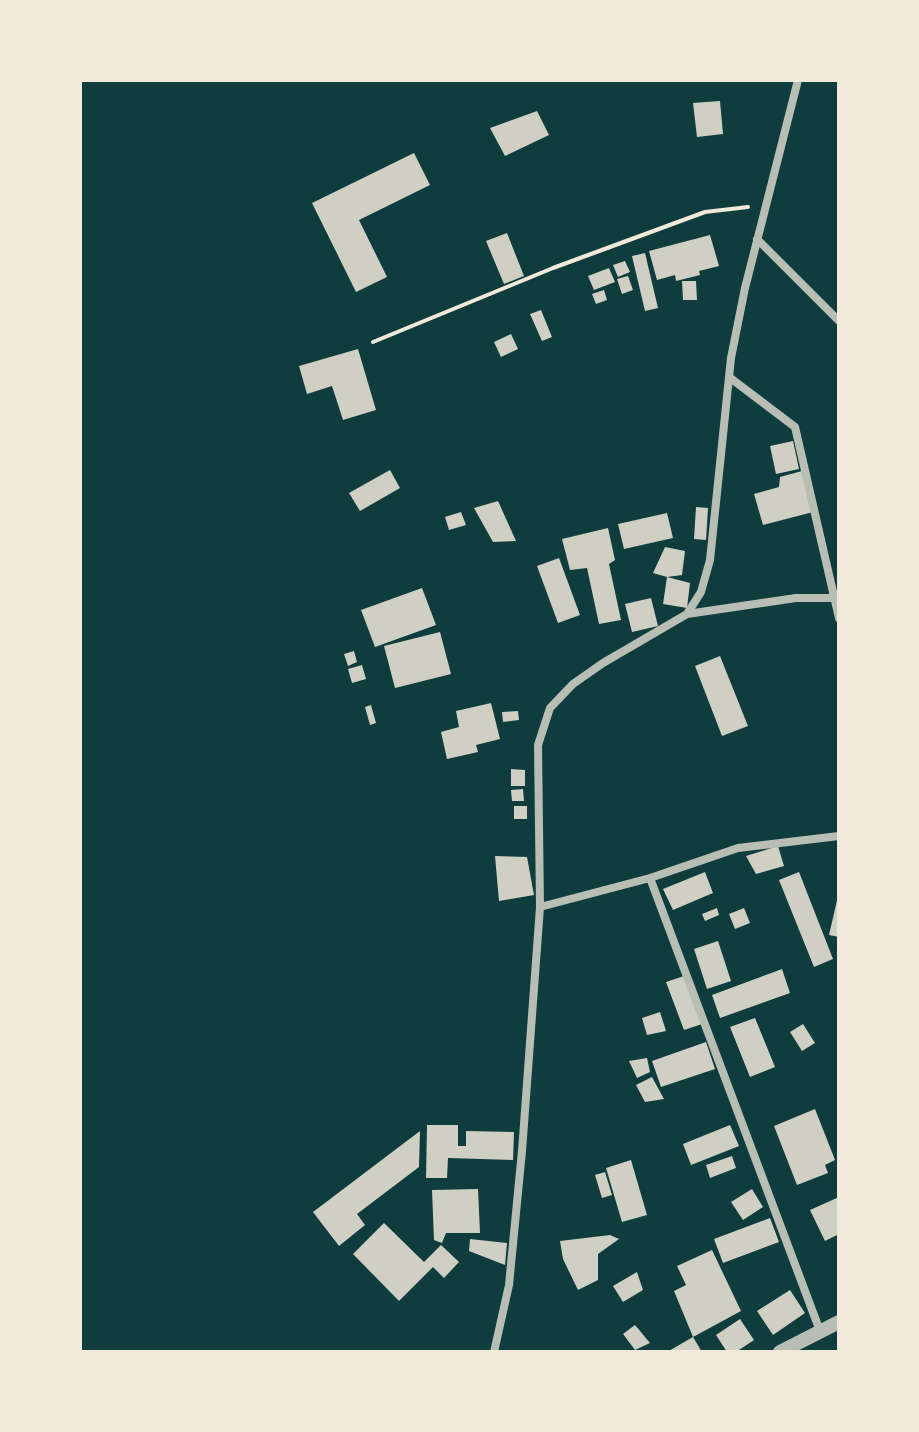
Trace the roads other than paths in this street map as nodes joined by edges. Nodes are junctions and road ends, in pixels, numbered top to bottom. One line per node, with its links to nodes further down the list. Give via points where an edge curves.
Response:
1 (798, 80): 2 (street)
2 (757, 239): 3 (street); 4 (street)
3 (839, 321)
4 (729, 377): 5 (street, via 795,427); 6 (street, via 710,560 701,592)
5 (834, 598): 6 (street, via 796,598); 7 (street)
6 (687, 614): 10 (street, via 603,663 550,708 538,745)
7 (839, 618)
8 (839, 836): 9 (street, via 738,848)
9 (650, 878): 10 (street); 12 (street)
10 (540, 907): 13 (street, via 509,1285)
11 (839, 1322): 12 (street)
12 (820, 1331): 14 (street)
13 (494, 1352)
14 (780, 1352)

